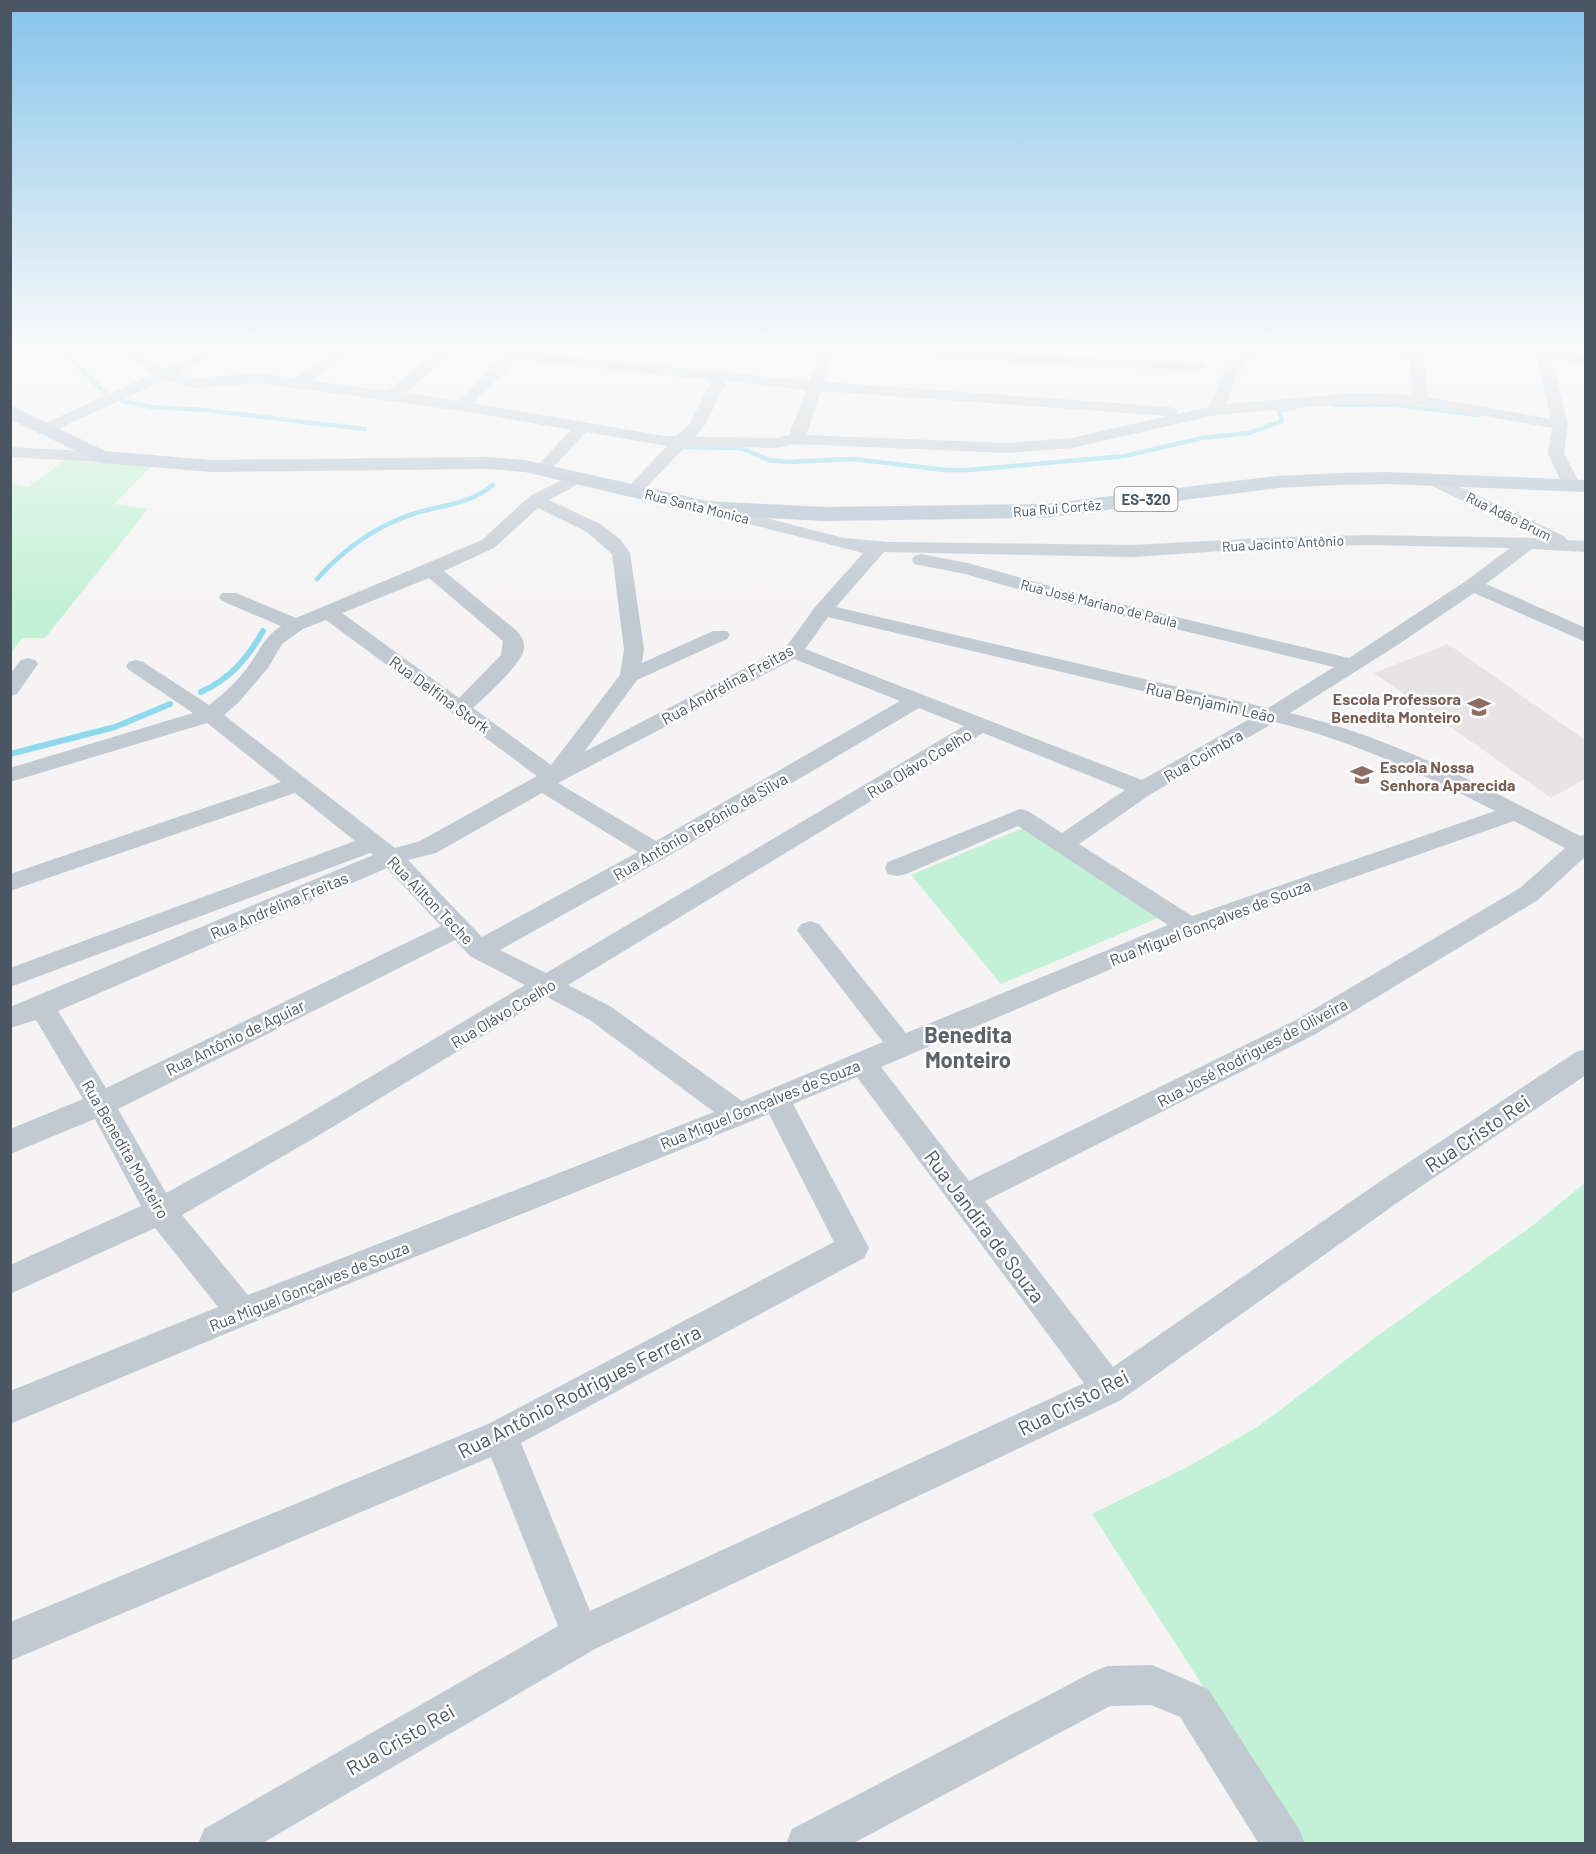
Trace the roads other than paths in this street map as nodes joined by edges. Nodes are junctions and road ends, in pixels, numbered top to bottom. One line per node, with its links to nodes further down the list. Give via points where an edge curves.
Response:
1 (62, 437): 10 (main road, Rua Santa Monica / ES-320)
2 (573, 437): 11 (street)
3 (635, 437): 8 (street)
4 (687, 437): 8 (street)
5 (1098, 437): 7 (street, via 1072,443 1009,448)
6 (1558, 437): 14 (street, via 1556,454)
7 (796, 439): 8 (street, via 776,443)
8 (684, 440): 15 (street)
9 (10, 452): 10 (street)
10 (101, 457): 11 (main road, Rua Santa Monica / ES-320, via 211,466 487,463)
11 (541, 470): 12 (main road, Rua Santa Monica / ES-320)
12 (576, 478): 15 (main road, Rua Santa Monica / ES-320); 16 (street)
13 (1432, 479): 14 (main road, Rua Rui Cortêz / ES-320); 18 (main road, Rua Rui Cortêz / ES-320, via 1277,482 1044,511); 23 (street, Rua Adão Brum)
14 (1579, 486)
15 (633, 491): 17 (main road, Rua Santa Monica / ES-320)
16 (536, 500): 25 (street, via 488,544); 37 (street, via 598,530 621,553 634,649)
17 (706, 508): 18 (main road, Rua Rui Cortêz / ES-320); 19 (street, Rua Santa Monica)
18 (825, 514): 19 (street, via 816,521 814,529)
19 (819, 537): 20 (street, Rua Santa Monica)
20 (846, 543): 22 (street, Rua José Mariano de Paula)
21 (1528, 543): 23 (street, Rua Jacinto Antônio); 24 (street, Rua Jacinto Antônio, via 1281,542); 26 (street, Rua Coimbra)
22 (881, 548): 24 (street, Rua José Mariano de Paula); 28 (street, Rua Andrélina Freitas)
23 (1580, 548)
24 (974, 561): 34 (street, Rua José Mariano de Paula, via 1069,593)
25 (431, 570): 29 (street); 40 (street, via 510,635 514,643 510,658)
26 (1473, 585): 32 (street); 34 (street, Rua Coimbra)
27 (230, 597): 30 (street)
28 (823, 610): 33 (street, Rua Andrélina Freitas); 42 (street, Rua Benjamin Leão)
29 (328, 612): 30 (street); 40 (street, Rua Delfina Stork)
30 (296, 625): 41 (street, via 274,640 261,664 231,699)
31 (720, 635): 37 (street)
32 (1586, 636)
33 (794, 651): 39 (street); 45 (street, Rua Andrélina Freitas)
34 (1358, 661): 42 (street, Rua Coimbra)
35 (28, 664): 38 (street)
36 (136, 666): 41 (street, Rua Ailton Teche)
37 (630, 676): 45 (street)
38 (10, 690)
39 (919, 699): 43 (street); 52 (street, Rua Antônio Tepônio da Silva)
40 (461, 709): 45 (street, Rua Delfina Stork)
41 (210, 716): 44 (street); 46 (street, Rua Ailton Teche)
42 (1270, 716): 47 (street, Rua Coimbra); 48 (street, Rua Benjamin Leão, via 1319,726 1401,756)
43 (983, 724): 47 (street); 60 (street, Rua Olávo Coelho)
44 (10, 775)
45 (548, 781): 51 (street, Rua Andrélina Freitas, via 428,847); 52 (street)
46 (298, 784): 51 (street, Rua Ailton Teche); 54 (street)
47 (1143, 789): 49 (street, Rua Coimbra)
48 (1514, 813): 50 (street, Rua Benjamin Leão); 55 (street, Rua Miguel Gonçalves de Souza)
49 (1062, 844): 53 (street, via 1020,816); 55 (street)
50 (1583, 844): 70 (street, Rua José Rodrigues de Oliveira, via 1530,894 1304,1028)
51 (382, 850): 56 (street, Rua Ailton Teche); 59 (street, Rua Andrélina Freitas); 61 (street, Rua Andrélina Freitas)
52 (656, 852): 58 (street, Rua Antônio Tepônio da Silva)
53 (897, 868)
54 (10, 883)
55 (1189, 926): 63 (street, Rua Miguel Gonçalves de Souza)
56 (458, 928): 58 (street, Rua Ailton Teche); 67 (street, Rua Antônio de Aguiar)
57 (810, 930): 63 (street)
58 (479, 950): 60 (street, Rua Ailton Teche)
59 (10, 978)
60 (548, 986): 68 (street, Rua Ailton Teche, via 600,1013); 71 (street, Rua Olávo Coelho)
61 (42, 1007): 62 (street, Rua Andrélina Freitas); 67 (street, Rua Benedita Monteiro)
62 (10, 1018)
63 (900, 1046): 65 (street, Rua Miguel Gonçalves de Souza)
64 (1586, 1060): 74 (street, Rua Cristo Rei, via 1393,1189)
65 (862, 1063): 66 (street, Rua Miguel Gonçalves de Souza); 70 (street, Rua Jandira de Souza)
66 (776, 1098): 68 (street, Rua Miguel Gonçalves de Souza); 76 (street, Rua Antônio Rodrigues Ferreira, via 853,1248)
67 (101, 1104): 69 (street, Rua Antônio de Aguiar); 71 (street, Rua Benedita Monteiro)
68 (739, 1114): 73 (street, Rua Miguel Gonçalves de Souza)
69 (10, 1142)
70 (963, 1198): 74 (street, Rua Jandira de Souza)
71 (160, 1212): 72 (street, Rua Olávo Coelho); 73 (street, Rua Benedita Monteiro)
72 (10, 1280)
73 (242, 1312): 75 (street, Rua Miguel Gonçalves de Souza)
74 (1109, 1389): 77 (street, Rua Cristo Rei)
75 (10, 1408)
76 (500, 1436): 77 (street); 78 (street, Rua Antônio Rodrigues Ferreira)
77 (581, 1635): 79 (street, Rua Cristo Rei)
78 (10, 1642)
79 (219, 1844)
80 (807, 1844): 81 (street, via 1107,1686 1152,1685 1194,1703)
81 (1284, 1844)

